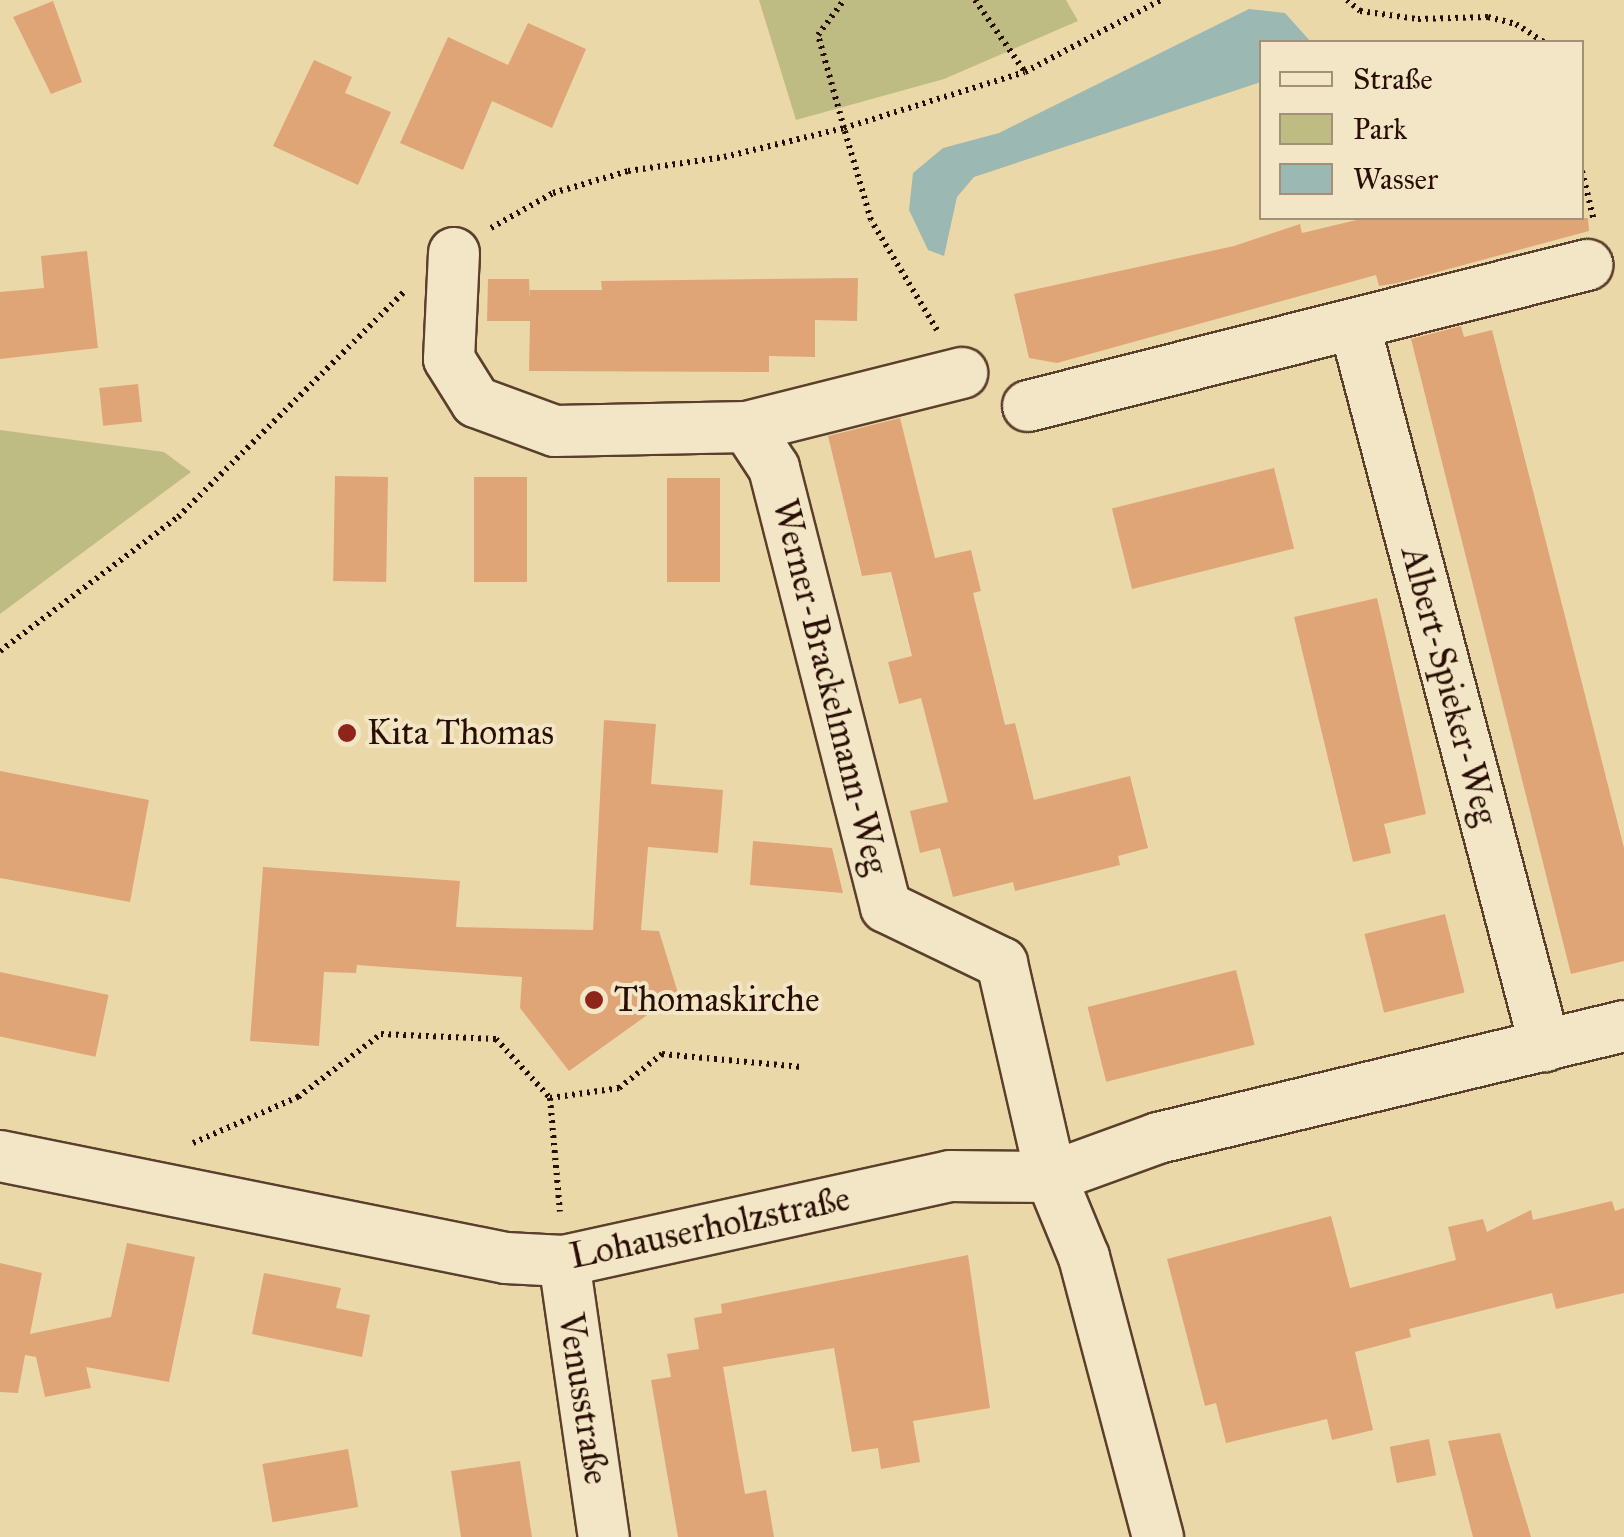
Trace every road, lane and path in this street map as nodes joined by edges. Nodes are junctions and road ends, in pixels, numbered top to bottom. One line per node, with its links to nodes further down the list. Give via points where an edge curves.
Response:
1 (844, 0): 7 (path, via 818,34)
2 (975, 0): 6 (path)
3 (1162, 0): 6 (path)
4 (1347, 0): 5 (path, via 1360,11 1418,19 1488,17)
5 (1541, 40)
6 (1025, 72): 7 (path)
7 (844, 128): 11 (path, via 871,220)
8 (454, 253): 13 (street, via 448,359 476,402 554,431)
9 (1586, 265): 10 (street)
10 (1355, 327): 12 (street); 15 (street, Albert-Spieker-Weg)
11 (962, 373): 13 (street)
12 (1028, 406)
13 (748, 427): 20 (street, Werner-Brackelmann-Weg, via 774,468 886,906 1002,963)
14 (1624, 1026): 15 (street)
15 (1544, 1046): 20 (street, via 1158,1138)
16 (801, 1067): 17 (path, via 662,1054 619,1088)
17 (550, 1098): 18 (path, via 496,1039 380,1034 298,1097); 21 (path)
18 (178, 1149)
19 (0, 1156): 21 (street, Lohauserholzstraße, via 506,1258)
20 (1051, 1176): 21 (street, Lohauserholzstraße, via 950,1176); 23 (street, via 1084,1256)
21 (564, 1261): 22 (street, Venusstraße)
22 (604, 1537)
23 (1158, 1537)

